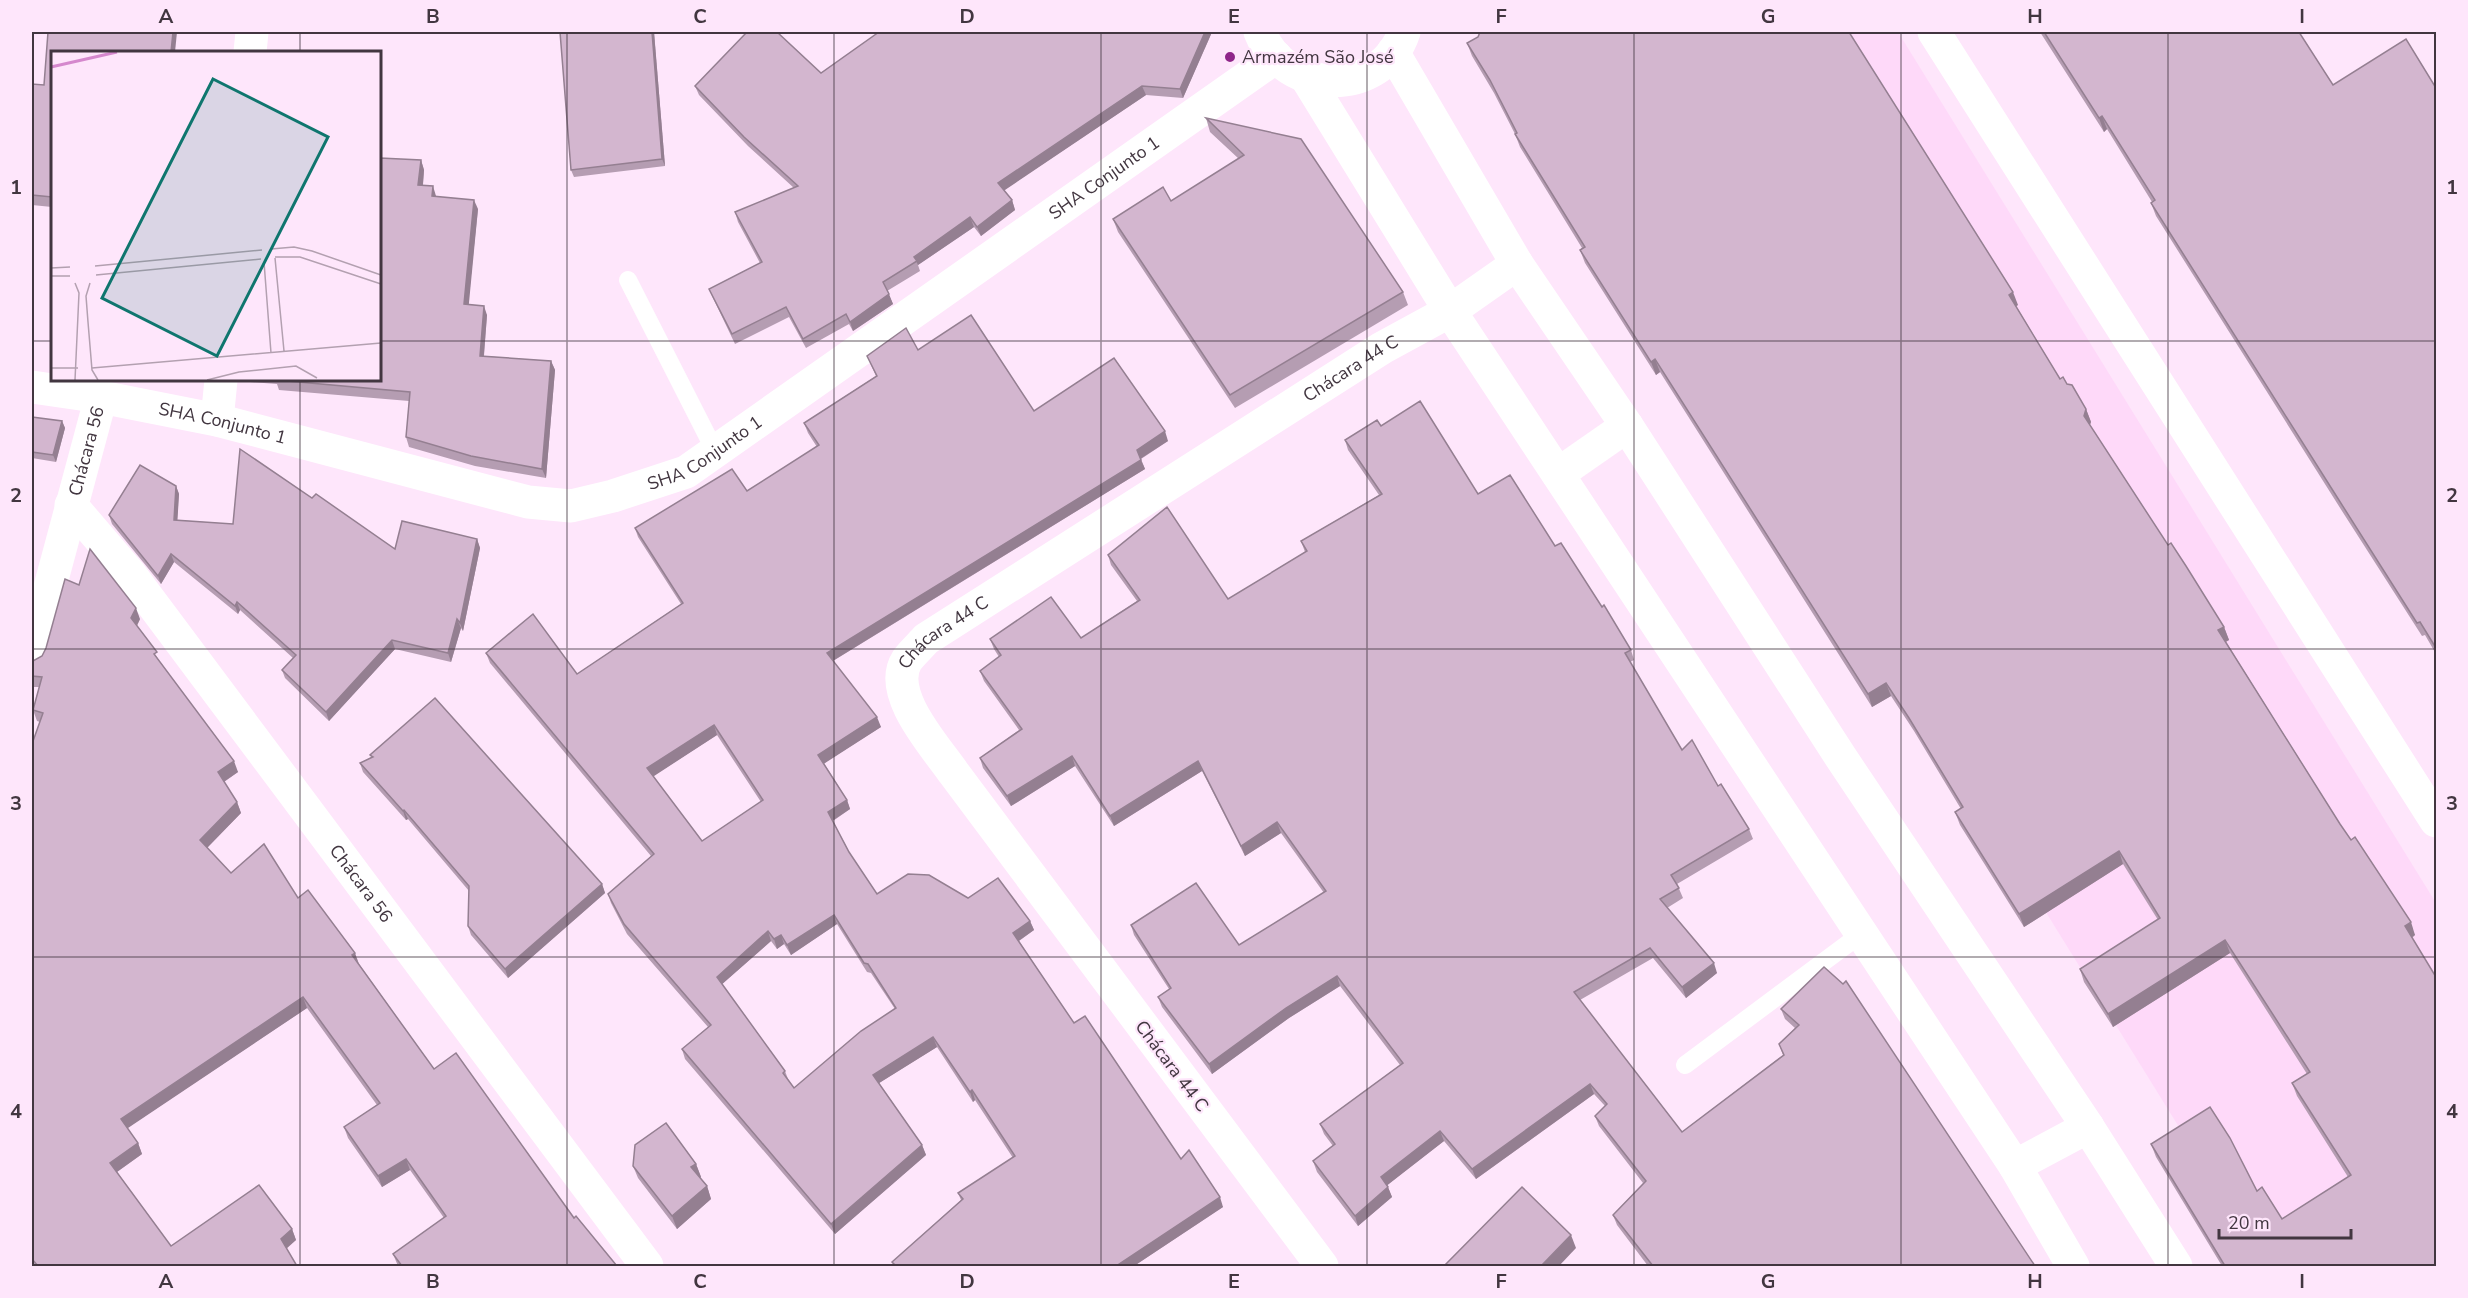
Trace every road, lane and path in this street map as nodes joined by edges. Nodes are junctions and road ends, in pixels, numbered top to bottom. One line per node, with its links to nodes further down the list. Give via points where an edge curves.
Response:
1 (252, 32): 5 (street)
2 (1934, 32): 19 (street)
3 (1399, 42): 6 (street, via 1375,69 1354,79); 7 (street)
4 (1268, 44): 6 (street, via 1290,69); 15 (street, SHA Conjunto 1)
5 (250, 51)
6 (1306, 77): 9 (street)
7 (1517, 264): 9 (street, Chácara 44 C); 14 (street)
8 (628, 280): 15 (lane)
9 (1450, 311): 16 (street); 25 (street, Chácara 44 C, via 1382,348 926,639 906,662 902,681 905,702 953,772)
10 (221, 381): 13 (street)
11 (32, 387): 12 (street, SHA Conjunto 1)
12 (101, 397): 13 (street, SHA Conjunto 1); 17 (street, Chácara 56)
13 (217, 420): 15 (street, SHA Conjunto 1, via 528,502 571,506 686,472)
14 (1627, 426): 16 (street); 22 (street, via 1840,756)
15 (716, 451)
16 (1558, 474): 20 (street)
17 (72, 505): 18 (street, Chácara 56); 24 (street, Chácara 56, via 130,573)
18 (32, 654)
19 (2436, 821)
20 (1861, 934): 21 (lane); 23 (street)
21 (1685, 1065)
22 (2088, 1127): 23 (street); 27 (street)
23 (2015, 1166): 26 (street)
24 (646, 1266)
25 (1322, 1266)
26 (2073, 1266)
27 (2176, 1266)

